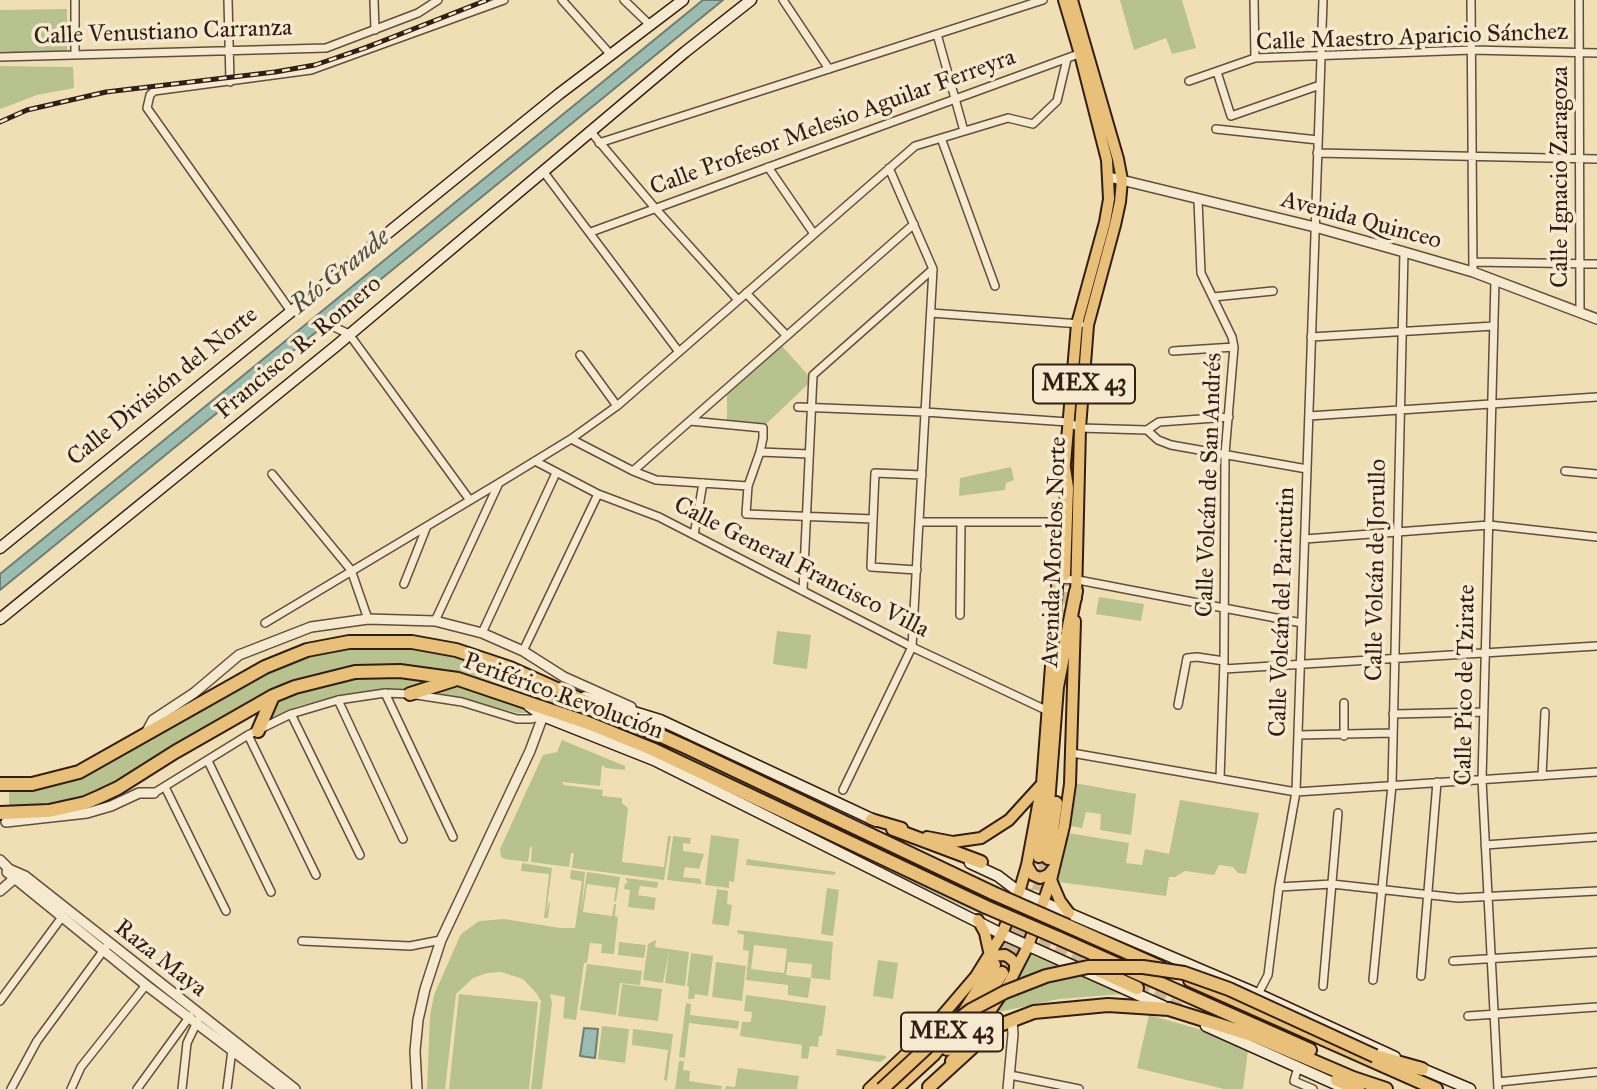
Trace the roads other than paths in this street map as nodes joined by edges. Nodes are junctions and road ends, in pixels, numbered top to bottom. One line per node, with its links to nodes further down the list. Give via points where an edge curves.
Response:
1 (75, 0): 26 (street)
2 (228, 0): 22 (street)
3 (374, 0): 19 (street)
4 (438, 0): 19 (street, Calle Venustiano Carranza)
5 (504, 0): 35 (street, Calle Venustiano Carranza, via 332,64)
6 (562, 0): 27 (street)
7 (624, 0): 18 (street)
8 (683, 0): 18 (main road, Calle División del Norte)
9 (751, 0): 40 (main road, Francisco R. Romero)
10 (783, 0): 32 (street)
11 (1043, 0): 20 (street)
12 (1064, 0): 23 (main road, Avenida Morelos Norte / MEX 43)
13 (1072, 0): 23 (main road, Avenida Morelos Norte / MEX 43)
14 (1255, 0): 30 (street)
15 (1323, 0): 28 (street, Calle Volcán del Paricutin)
16 (1471, 0): 21 (street)
17 (1579, 0): 24 (street, Calle Ignacio Zaragoza)
18 (649, 25): 27 (main road, Calle División del Norte)
19 (375, 30): 22 (street, Calle Venustiano Carranza, via 326,48)
20 (937, 34): 32 (street); 37 (street)
21 (1472, 50): 24 (street, Calle Maestro Aparicio Sánchez); 28 (street, Calle Maestro Aparicio Sánchez); 45 (street)
22 (229, 51): 26 (street, Calle Venustiano Carranza); 35 (street)
23 (1084, 52): 31 (street, Calle Profesor Melesio Aguilar Ferreyra); 51 (main road, Avenida Morelos Norte / MEX 43); 52 (main road, Avenida Morelos Norte / MEX 43)
24 (1579, 52): 25 (street, Calle Maestro Aparicio Sánchez); 46 (street, Calle Ignacio Zaragoza)
25 (1597, 53)
26 (75, 55): 29 (street, Calle Venustiano Carranza)
27 (611, 55): 70 (main road, Calle División del Norte)
28 (1321, 55): 30 (street, Calle Maestro Aparicio Sánchez); 36 (street, Calle Volcán del Paricutin)
29 (0, 57)
30 (1255, 58): 33 (street, Calle Maestro Aparicio Sánchez)
31 (1067, 59): 37 (street, Calle Profesor Melesio Aguilar Ferreyra); 39 (street, via 1057,101 1033,124 1008,118)
32 (829, 69): 43 (street)
33 (1217, 72): 34 (street, Calle Maestro Aparicio Sánchez); 36 (street, via 1231,117)
34 (1189, 81)
35 (230, 82): 70 (street, Calle Venustiano Carranza, via 154,91 147,108)
36 (1320, 85): 42 (street, Calle Volcán del Paricutin)
37 (955, 99): 39 (street); 48 (street, Calle Profesor Melesio Aguilar Ferreyra)
38 (1216, 129): 42 (street)
39 (964, 131): 41 (street)
40 (591, 132): 43 (street); 50 (main road, Francisco R. Romero)
41 (941, 138): 49 (street, via 915,146); 65 (street)
42 (1318, 140): 44 (street, Calle Volcán del Paricutin)
43 (599, 143): 54 (street)
44 (1318, 153): 45 (street); 56 (street, Calle Volcán del Paricutin)
45 (1472, 156): 46 (street); 62 (street)
46 (1580, 158): 47 (street); 60 (street, Calle Ignacio Zaragoza)
47 (1597, 159)
48 (768, 167): 54 (street, Calle Profesor Melesio Aguilar Ferreyra); 58 (street)
49 (889, 168): 55 (street); 58 (street)
50 (543, 171): 57 (street); 78 (main road, Francisco R. Romero)
51 (1109, 177): 52 (street, Avenida Quinceo); 74 (main road, Avenida Morelos Norte / MEX 43, via 1109,200)
52 (1122, 180): 53 (street, Avenida Quinceo); 74 (main road, Avenida Morelos Norte / MEX 43, via 1115,225)
53 (1198, 200): 56 (street, Avenida Quinceo); 68 (street, Calle Volcán de San Andrés, via 1200,273)
54 (655, 208): 57 (street, Calle Profesor Melesio Aguilar Ferreyra); 69 (street)
55 (914, 224): 63 (street); 79 (street)
56 (1315, 227): 59 (street, Avenida Quinceo); 80 (street, Calle Volcán del Paricutin)
57 (591, 232): 83 (street)
58 (814, 234): 67 (street)
59 (1404, 252): 62 (street, Avenida Quinceo); 77 (street, Calle Volcán de Jorullo)
60 (1580, 264): 61 (street); 62 (street); 71 (street, Calle Ignacio Zaragoza)
61 (1597, 264)
62 (1473, 267): 64 (street, Avenida Quinceo)
63 (933, 269): 72 (street); 89 (street, via 813,375)
64 (1495, 281): 71 (street, Avenida Quinceo); 75 (street, Calle Pico de Tzirate)
65 (995, 286)
66 (1273, 291): 68 (street)
67 (746, 293): 69 (street); 79 (street)
68 (1213, 297): 81 (street, Calle Volcán de San Andrés)
69 (738, 300): 83 (street)
70 (290, 310): 127 (main road, Calle División del Norte)
71 (1580, 312): 73 (street, Avenida Quinceo)
72 (930, 313): 74 (street); 91 (street)
73 (1597, 319)
74 (1083, 324): 95 (main road, Avenida Morelos Norte / MEX 43); 96 (main road, Avenida Morelos Norte / MEX 43)
75 (1494, 326): 77 (street); 86 (street, Calle Pico de Tzirate)
76 (334, 327): 78 (street)
77 (1402, 331): 80 (street); 90 (street, Calle Volcán de Jorullo)
78 (349, 334): 115 (street); 136 (main road, Francisco R. Romero)
79 (787, 336): 94 (street)
80 (1311, 337): 92 (street, Calle Volcán del Paricutin)
81 (1234, 347): 82 (street); 93 (street, Calle Volcán de San Andrés)
82 (1173, 351)
83 (679, 352): 87 (street)
84 (580, 355): 87 (street)
85 (1597, 397): 86 (street)
86 (1492, 404): 90 (street); 121 (street, Calle Pico de Tzirate)
87 (617, 406): 98 (street)
88 (798, 407): 89 (street)
89 (811, 407): 91 (street); 100 (street)
90 (1400, 410): 92 (street); 123 (street, Calle Volcán de Jorullo)
91 (925, 412): 95 (street); 110 (street)
92 (1309, 416): 104 (street, Calle Volcán del Paricutin)
93 (1229, 417): 97 (street, via 1159,422); 101 (street, Calle Volcán de San Andrés)
94 (690, 421): 99 (street, via 763,428); 105 (street)
95 (1068, 422): 96 (street); 103 (main road, Avenida Morelos Norte / MEX 43)
96 (1080, 428): 97 (street); 132 (main road, Avenida Morelos Norte / MEX 43)
97 (1147, 430): 101 (street, via 1171,445)
98 (571, 439): 102 (street); 105 (street)
99 (760, 452): 100 (street); 113 (street)
100 (809, 454): 116 (street)
101 (1225, 454): 104 (street); 134 (street, Calle Volcán de San Andrés)
102 (535, 461): 107 (street, Calle General Francisco Villa); 111 (street)
103 (1064, 468): 119 (main road, Avenida Morelos Norte); 130 (highway, MEX 43, via 1068,488)
104 (1307, 469): 126 (street, Calle Volcán del Paricutin)
105 (634, 471): 112 (street, via 656,480)
106 (1565, 471): 109 (street)
107 (556, 473): 114 (street, Calle General Francisco Villa); 141 (street)
108 (272, 474): 128 (street)
109 (1597, 474)
110 (922, 475): 117 (street, via 875,473); 118 (street)
111 (499, 483): 115 (street); 138 (street)
112 (703, 483): 113 (street); 124 (street)
113 (748, 486): 116 (street, via 746,514)
114 (598, 494): 124 (street, Calle General Francisco Villa); 144 (street)
115 (469, 499): 122 (street)
116 (806, 516): 117 (street); 133 (street)
117 (873, 519): 129 (street, via 871,567)
118 (919, 522): 120 (street); 129 (street)
119 (1062, 522): 120 (street); 130 (main road, Avenida Morelos Norte)
120 (961, 523): 135 (street)
121 (1489, 525): 123 (street); 125 (street); 145 (street, Calle Pico de Tzirate)
122 (427, 526): 128 (street); 131 (street)
123 (1397, 532): 126 (street); 146 (street, Calle Volcán de Jorullo)
124 (694, 535): 133 (street, Calle General Francisco Villa)
125 (1597, 537)
126 (1305, 539): 139 (street, Calle Volcán del Paricutin)
127 (0, 548)
128 (351, 570): 137 (street); 140 (street)
129 (917, 570): 143 (street)
130 (1061, 576): 132 (street); 159 (main road, Avenida Morelos Norte)
131 (404, 584)
132 (1077, 585): 134 (street); 171 (main road, Avenida Morelos Norte); 195 (highway, MEX 43, via 1057,687)
133 (803, 591): 143 (street, Calle General Francisco Villa)
134 (1225, 609): 139 (street); 148 (street, Calle Volcán de San Andrés)
135 (960, 615)
136 (0, 619)
137 (368, 619): 138 (street); 169 (street, via 311,627 239,655 153,720)
138 (435, 621): 141 (street)
139 (1302, 623): 147 (street, Calle Volcán del Paricutin)
140 (265, 624)
141 (482, 633): 144 (street)
142 (1597, 646): 145 (street)
143 (912, 647): 159 (street, Calle General Francisco Villa); 182 (street)
144 (523, 650): 165 (street, via 564,677)
145 (1485, 653): 146 (street); 160 (street, Calle Pico de Tzirate)
146 (1394, 659): 147 (street); 163 (street, Calle Volcán de Jorullo)
147 (1300, 664): 148 (street); 168 (street, Calle Volcán del Paricutin)
148 (1224, 665): 158 (street, via 1187,658); 175 (street, Calle Volcán de San Andrés)
149 (458, 679): 152 (highway); 153 (highway, Periférico Revolución, via 400,671 355,672); 155 (highway, Periférico Revolución)
150 (541, 682): 165 (main road, Periférico Revolución); 169 (highway, Periférico Revolución, via 477,656 434,645 349,642 307,650 265,667); 215 (highway, Periférico Revolución, bridge, via 993,893)
151 (385, 693): 152 (street); 154 (street); 190 (street)
152 (410, 694): 164 (street, via 454,700 517,719)
153 (273, 696): 166 (highway); 187 (highway, Periférico Revolución, via 118,788 85,803)
154 (338, 700): 162 (street); 191 (street)
155 (523, 701): 164 (main road); 268 (highway, Periférico Revolución, bridge, via 652,749 986,906)
156 (1344, 703): 170 (street)
157 (1062, 705): 195 (highway, via 1056,806)
158 (1178, 705)
159 (1048, 711): 179 (main road, Avenida Morelos Norte)
160 (1483, 712): 163 (street); 176 (street, Calle Pico de Tzirate)
161 (1545, 712): 174 (street)
162 (291, 714): 166 (street); 193 (street)
163 (1393, 714): 167 (street, Calle Volcán de Jorullo)
164 (543, 716): 214 (main road, via 654,761); 217 (street)
165 (660, 720): 186 (main road, Periférico Revolución)
166 (253, 733): 172 (street); 199 (street)
167 (1393, 733): 170 (street); 180 (street, Calle Volcán de Jorullo)
168 (1298, 735): 170 (street); 183 (street, Calle Volcán del Paricutin)
169 (144, 736): 178 (highway, Periférico Revolución, via 79,772 32,784)
170 (1344, 736)
171 (1072, 753): 175 (street); 195 (main road, Avenida Morelos Norte, via 1064,827)
172 (208, 761): 181 (street); 207 (street)
173 (1597, 772): 174 (street)
174 (1542, 776): 176 (street)
175 (1220, 779): 183 (street)
176 (1482, 780): 177 (street); 192 (street, Calle Pico de Tzirate)
177 (1437, 782): 180 (street); 209 (street)
178 (0, 784)
179 (1042, 784): 186 (main road, via 1009,820 967,842 933,839); 197 (main road, Avenida Morelos Norte)
180 (1392, 786): 183 (street); 204 (street, Calle Volcán de Jorullo)
181 (165, 788): 184 (street); 212 (street)
182 (843, 790)
183 (1296, 792): 203 (street, Calle Volcán del Paricutin)
184 (154, 793): 187 (street, via 139,793 87,813)
185 (1338, 813): 202 (street)
186 (871, 818): 188 (main road, Periférico Revolución)
187 (2, 820)
188 (892, 829): 196 (highway); 208 (main road, Periférico Revolución, via 998,876)
189 (1597, 836): 192 (street)
190 (453, 837)
191 (403, 839)
192 (1485, 845): 210 (street, Calle Pico de Tzirate)
193 (360, 855)
194 (0, 860): 200 (street, Raza Maya)
195 (1047, 860): 197 (main road, via 1048,875 1040,878); 201 (main road, Avenida Morelos Norte)
196 (981, 862)
197 (1027, 865): 208 (main road, Avenida Morelos Norte)
198 (0, 866): 200 (street, Raza Maya)
199 (316, 875)
200 (20, 877): 205 (street); 213 (street, Raza Maya); 220 (street, Raza Maya)
201 (1051, 880): 211 (main road, Avenida Morelos Norte); 215 (main road)
202 (1332, 884): 203 (street); 204 (street); 230 (street)
203 (1279, 887): 232 (street, Calle Volcán del Paricutin, via 1268,975)
204 (1381, 888): 209 (street); 228 (street, Calle Volcán de Jorullo)
205 (0, 891)
206 (1597, 891): 210 (street)
207 (271, 892)
208 (1019, 892): 211 (main road, Periférico Revolución); 216 (main road, Avenida Morelos Norte)
209 (1428, 894): 210 (street); 227 (street)
210 (1488, 897): 222 (street, Calle Pico de Tzirate)
211 (1045, 903): 215 (main road, Periférico Revolución); 219 (main road, Avenida Morelos Norte)
212 (226, 911)
213 (62, 917): 220 (street, Raza Maya); 233 (street)
214 (978, 920): 216 (main road); 224 (main road)
215 (1068, 920): 232 (main road, Periférico Revolución); 248 (highway, Periférico Revolución)
216 (1002, 934): 219 (main road); 224 (main road, Avenida Morelos Norte)
217 (441, 940): 218 (street, via 410,946); 257 (street, via 418,1020)
218 (302, 941)
219 (1028, 946): 225 (main road, Avenida Morelos Norte); 235 (main road)
220 (107, 947): 229 (street, Raza Maya); 237 (street, Raza Maya); 250 (street, via 37,1041)
221 (1597, 951): 222 (street)
222 (1491, 958): 223 (street); 236 (street, Calle Pico de Tzirate)
223 (1452, 961)
224 (995, 964): 225 (main road, via 1005,955); 258 (main road, Avenida Morelos Norte); 260 (highway, MEX 43, via 949,1036); 261 (highway, MEX 43, via 959,1038)
225 (1016, 971): 249 (main road, Avenida Morelos Norte, via 980,1026)
226 (1100, 971): 231 (highway)
227 (1421, 976)
228 (1373, 980)
229 (146, 985): 237 (street, Raza Maya); 251 (street, via 81,1067)
230 (1323, 986)
231 (1137, 988)
232 (1258, 994): 244 (main road, Periférico Revolución)
233 (0, 1001)
234 (1597, 1007): 236 (street)
235 (1170, 1009): 239 (highway, via 1067,1007); 243 (main road); 267 (highway, via 1255,1036)
236 (1494, 1014): 238 (street); 247 (street, Calle Pico de Tzirate)
237 (195, 1016): 241 (street, Raza Maya); 252 (street); 253 (street); 256 (street, Raza Maya)
238 (1468, 1016)
239 (1012, 1020): 246 (street); 249 (highway, via 992,1031)
240 (1264, 1047): 266 (highway)
241 (232, 1050): 254 (street); 255 (street, Raza Maya)
242 (1375, 1056): 244 (highway); 248 (highway); 259 (highway, bridge, via 1184,973 1088,967 1046,976 971,1010)
243 (1298, 1067): 264 (street, via 1294,1081); 265 (main road)
244 (1422, 1069): 269 (main road, Periférico Revolución)
245 (1597, 1072): 247 (street)
246 (1010, 1075): 262 (street); 263 (street)
247 (1498, 1086)
248 (1431, 1087)
249 (928, 1088)
250 (11, 1089)
251 (71, 1089)
252 (137, 1089)
253 (181, 1089)
254 (227, 1089)
255 (283, 1089)
256 (295, 1089)
257 (418, 1089)
258 (869, 1089)
259 (882, 1089)
260 (896, 1089)
261 (906, 1089)
262 (1008, 1089)
263 (1079, 1089)
264 (1313, 1089)
265 (1347, 1089)
266 (1358, 1089)
267 (1386, 1089)
268 (1397, 1089)
269 (1470, 1089)

